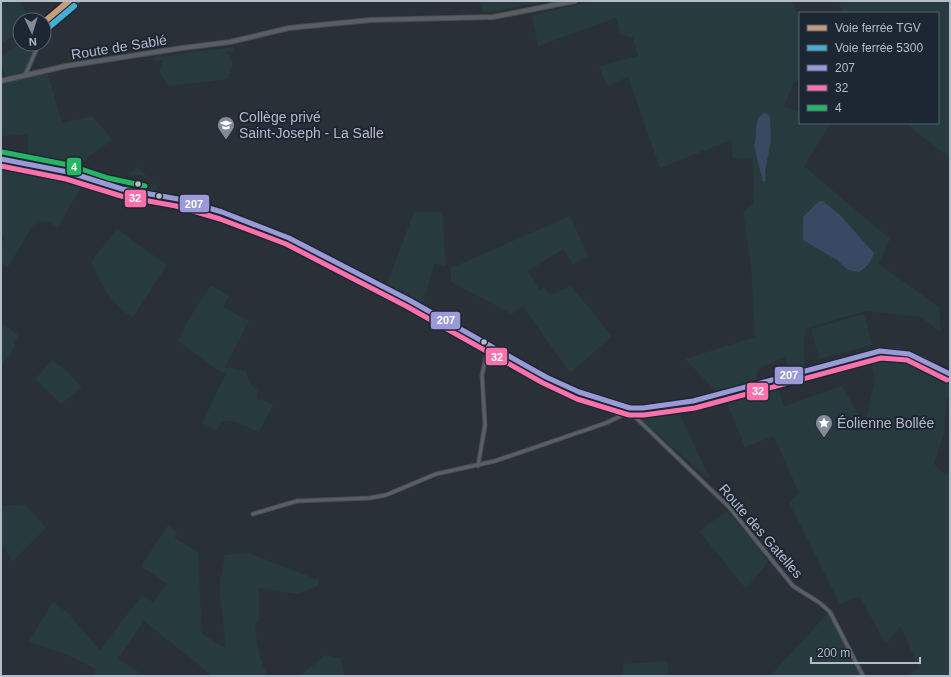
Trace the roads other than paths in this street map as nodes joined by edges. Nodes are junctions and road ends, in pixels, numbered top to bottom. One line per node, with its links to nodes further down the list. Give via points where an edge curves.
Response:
1 (78, 1): 3 (street)
2 (575, 1): 5 (street, Route de Sablé, via 493,17 317,24 241,40 102,60)
3 (52, 25)
4 (35, 52): 5 (street)
5 (24, 75): 6 (street, Route de Sablé)
6 (1, 81)
7 (1, 159): 8 (street, via 68,172 122,189 178,199 251,223 307,246)
8 (489, 343): 10 (street, via 556,382); 11 (street, via 482,375 485,426)
9 (950, 374): 10 (street, via 920,356 905,352 880,351 692,401)
10 (631, 410): 11 (street, via 592,428); 13 (street, Route des Gatelles, via 634,416 729,507 793,586 830,612)
11 (478, 466): 12 (street, via 445,471 386,495 297,501)
12 (253, 514)
13 (863, 676)

